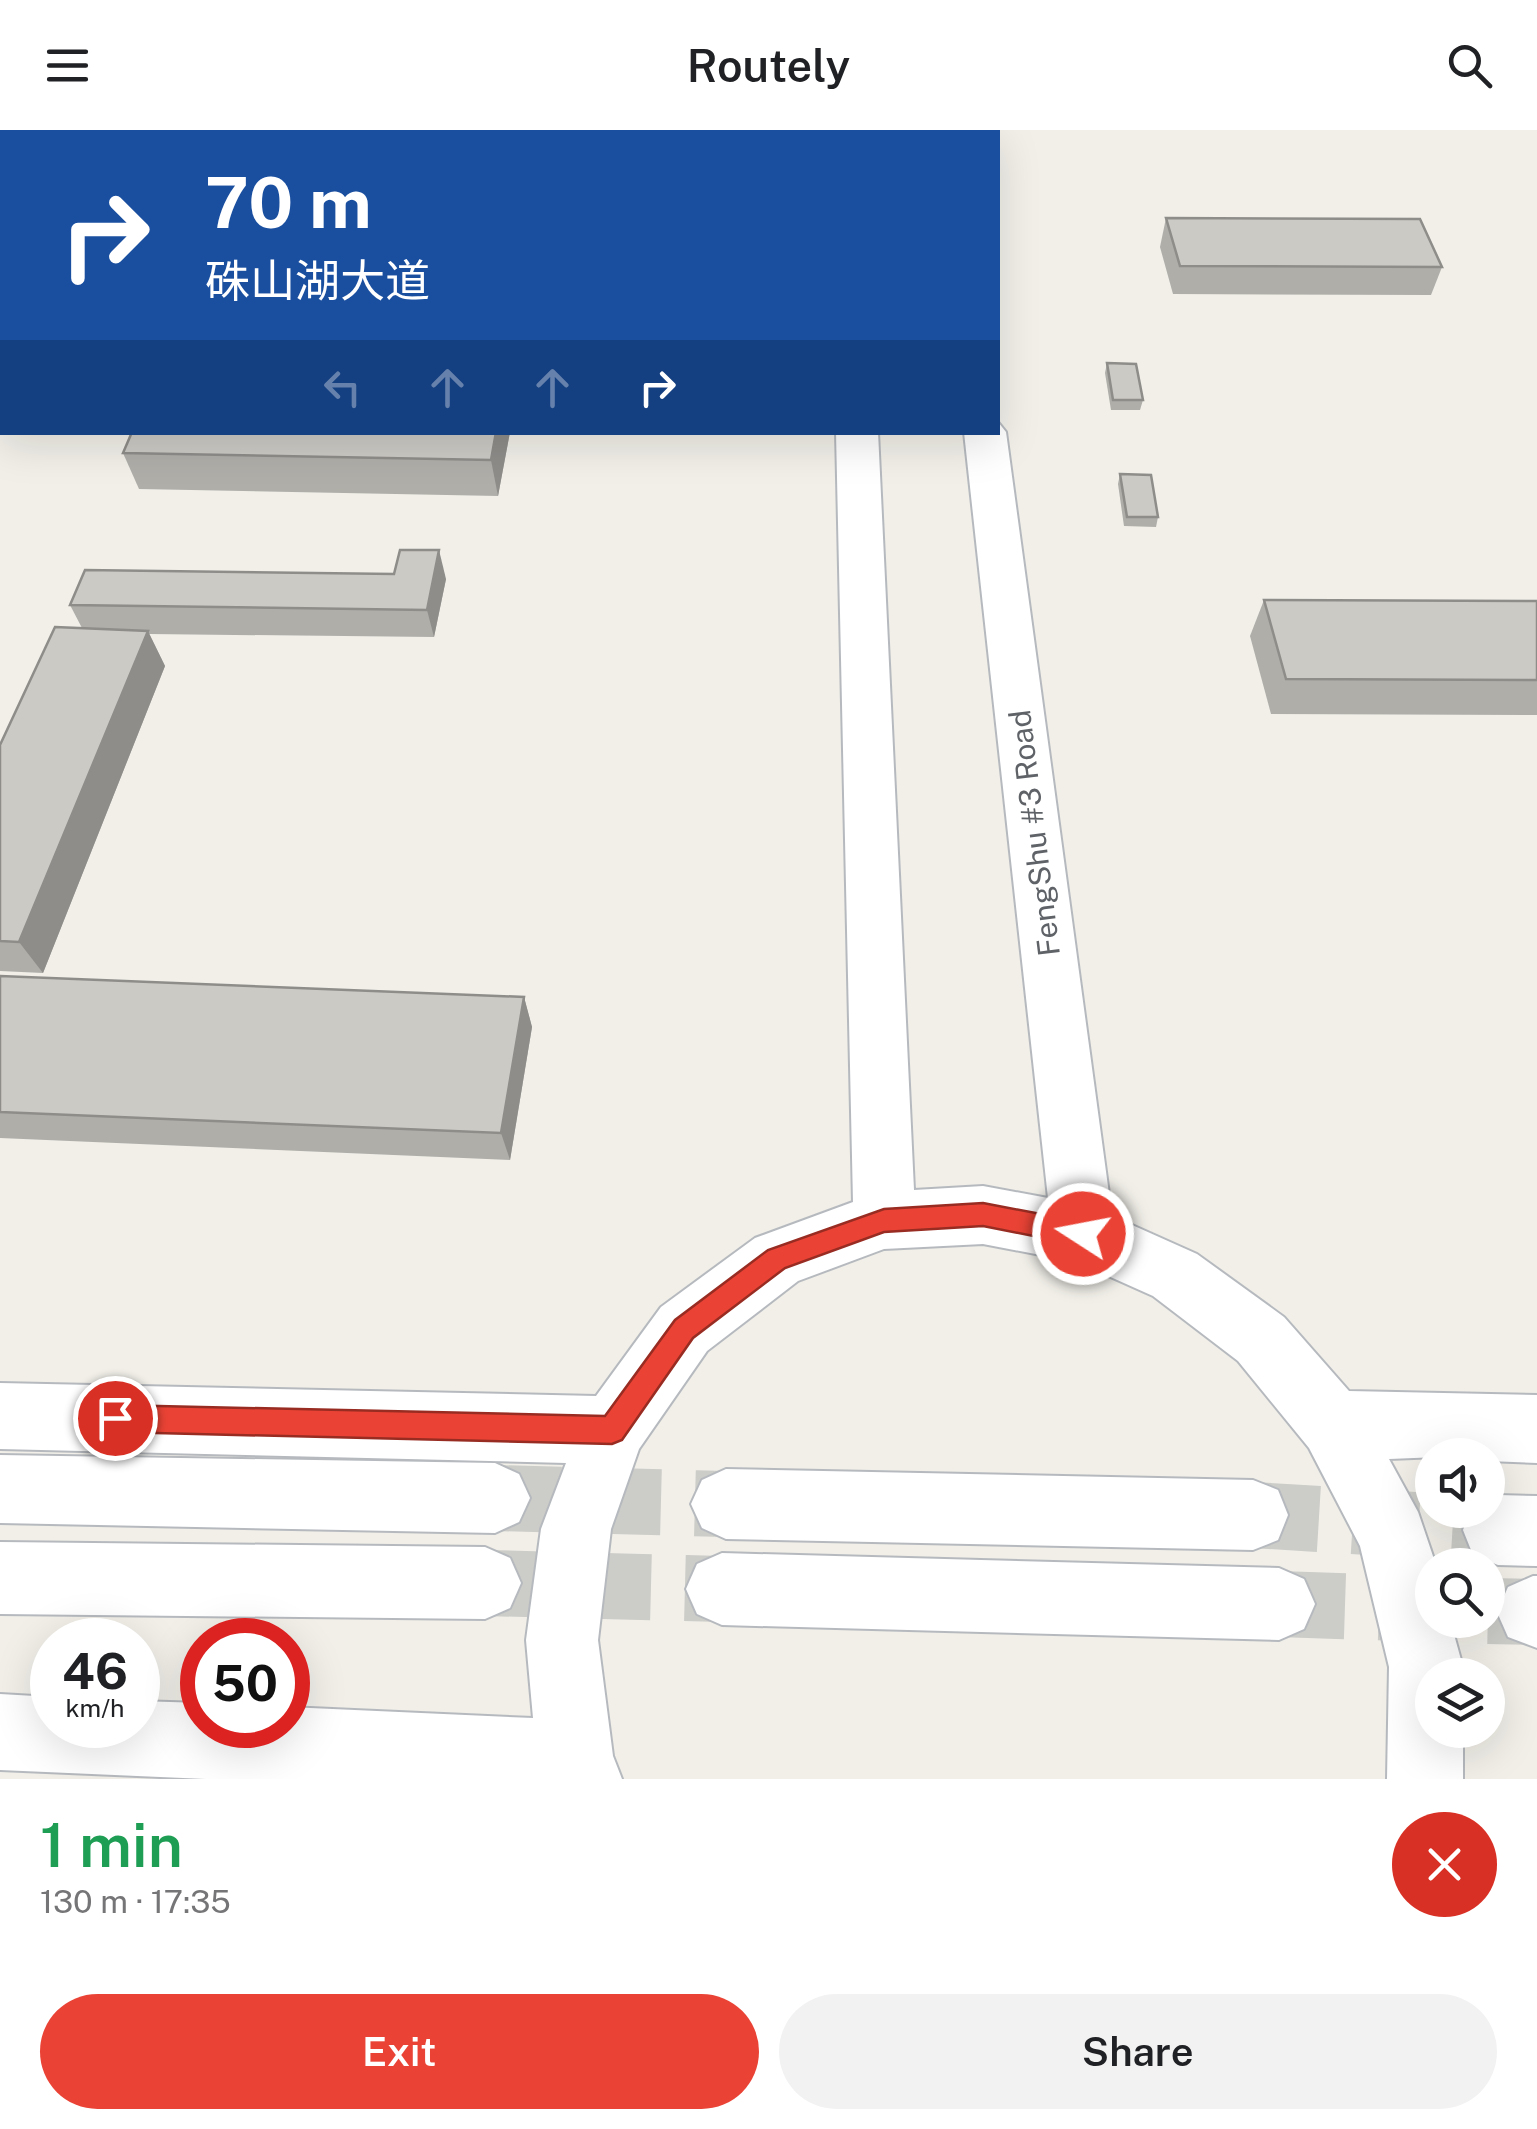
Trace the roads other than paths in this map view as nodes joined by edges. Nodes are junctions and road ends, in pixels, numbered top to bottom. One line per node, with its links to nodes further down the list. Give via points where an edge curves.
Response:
1 (857, 435): 3 (main road)
2 (985, 435): 4 (main road, FengShu #3 Road)
3 (884, 1220): 4 (main road, via 983,1214); 8 (main road, via 777,1259 684,1329)
4 (1083, 1234): 6 (main road, via 1175,1276 1260,1339)
5 (0, 1416): 8 (main road)
6 (1333, 1424): 7 (main road); 19 (main road, via 1394,1537 1426,1667)
7 (1537, 1429)
8 (612, 1430): 18 (main road, via 576,1528 562,1640)
9 (0, 1488): 10 (main road)
10 (495, 1498)
11 (726, 1504): 12 (main road)
12 (1253, 1516)
13 (0, 1578): 14 (main road)
14 (485, 1583)
15 (722, 1589): 16 (main road)
16 (1279, 1604)
17 (0, 1732): 18 (main road)
18 (579, 1768)
19 (1425, 1779)

